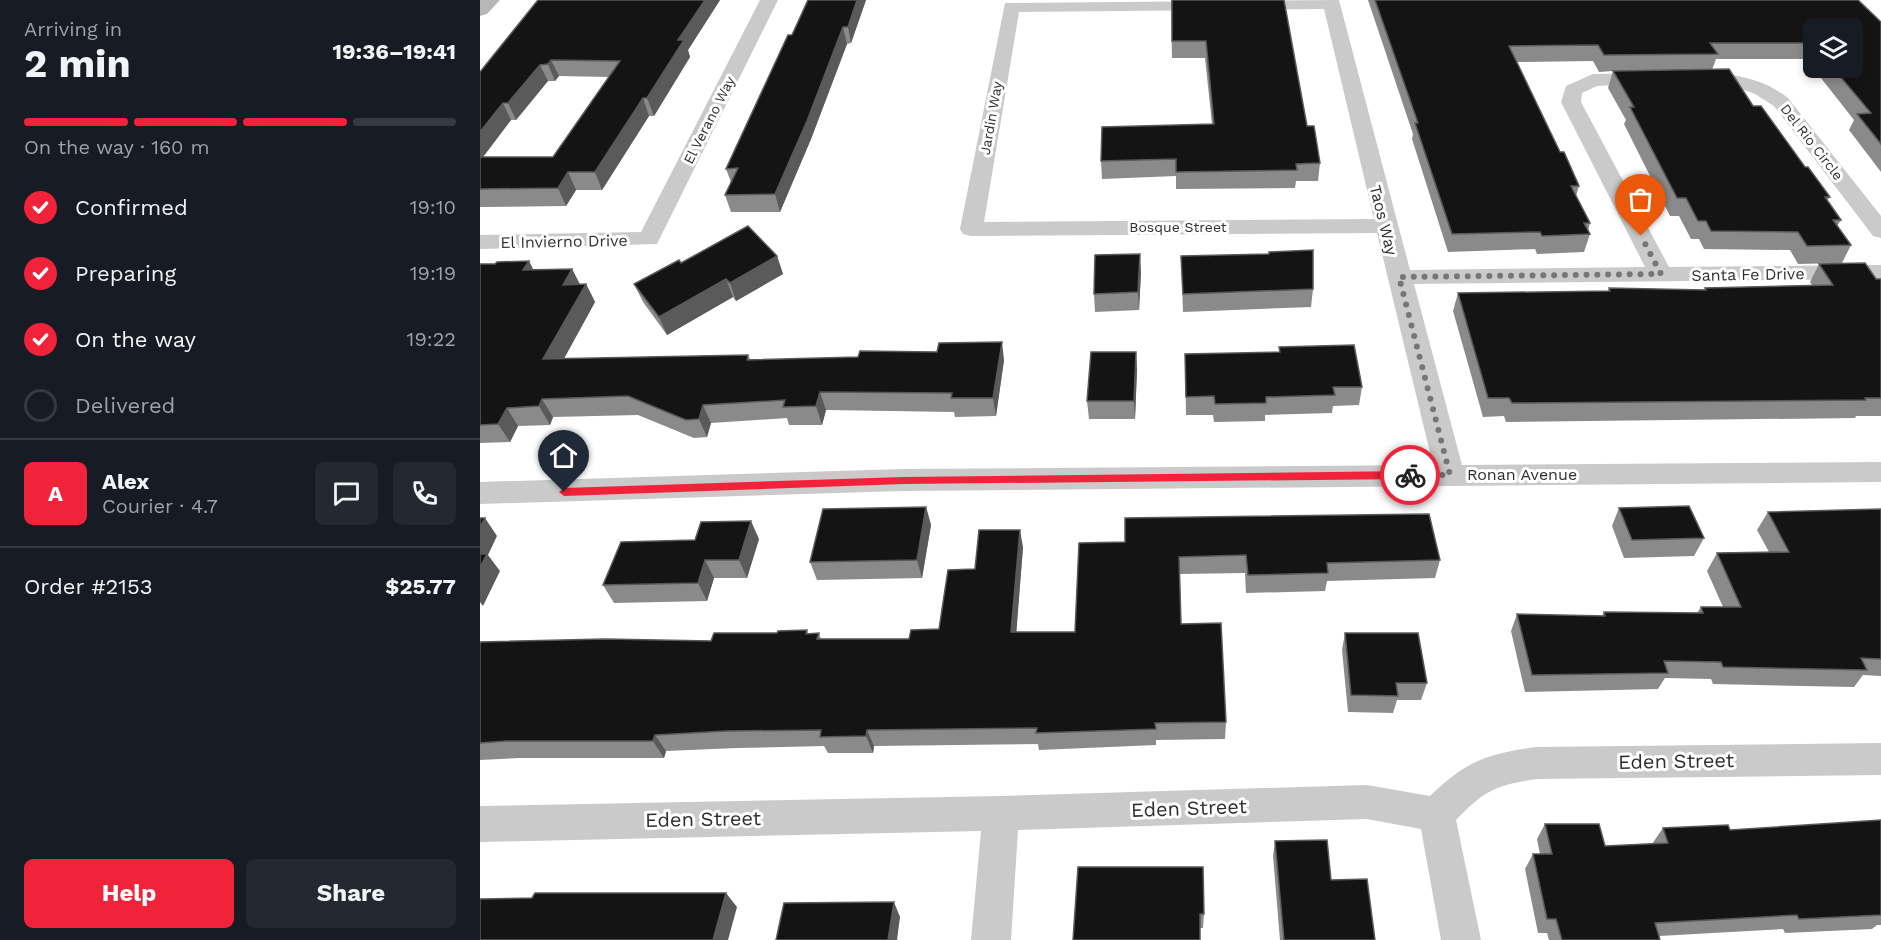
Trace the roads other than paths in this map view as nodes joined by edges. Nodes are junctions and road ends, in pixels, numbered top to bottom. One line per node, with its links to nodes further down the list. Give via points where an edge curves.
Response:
1 (489, 0): 4 (street)
2 (769, 0): 8 (street, El Verano Way)
3 (1331, 2): 5 (street, Taos Way); 6 (street, Jardin Way, via 1011,7)
4 (480, 10)
5 (1386, 226): 6 (street, Bosque Street); 12 (street, Taos Way)
6 (971, 229)
7 (1881, 231): 11 (street, Del Rio Circle, via 1781,102 1759,87 1724,78 1593,80 1573,90 1571,102)
8 (649, 239): 9 (street, El Invierno Drive)
9 (480, 242)
10 (1881, 272): 11 (street, Santa Fe Drive)
11 (1661, 274): 12 (street, Santa Fe Drive)
12 (1399, 277): 14 (street, Taos Way)
13 (1881, 471): 14 (street, Ronan Avenue)
14 (1450, 475): 15 (street, Ronan Avenue, via 904,480)
15 (480, 493)
16 (1881, 759): 18 (street, Eden Street, via 1537,763 1500,768 1466,785)
17 (1002, 813): 18 (street, Eden Street, via 1367,802); 19 (street, Eden Street); 20 (street)
18 (1437, 814): 21 (street)
19 (480, 824)
20 (991, 940)
21 (1461, 940)

